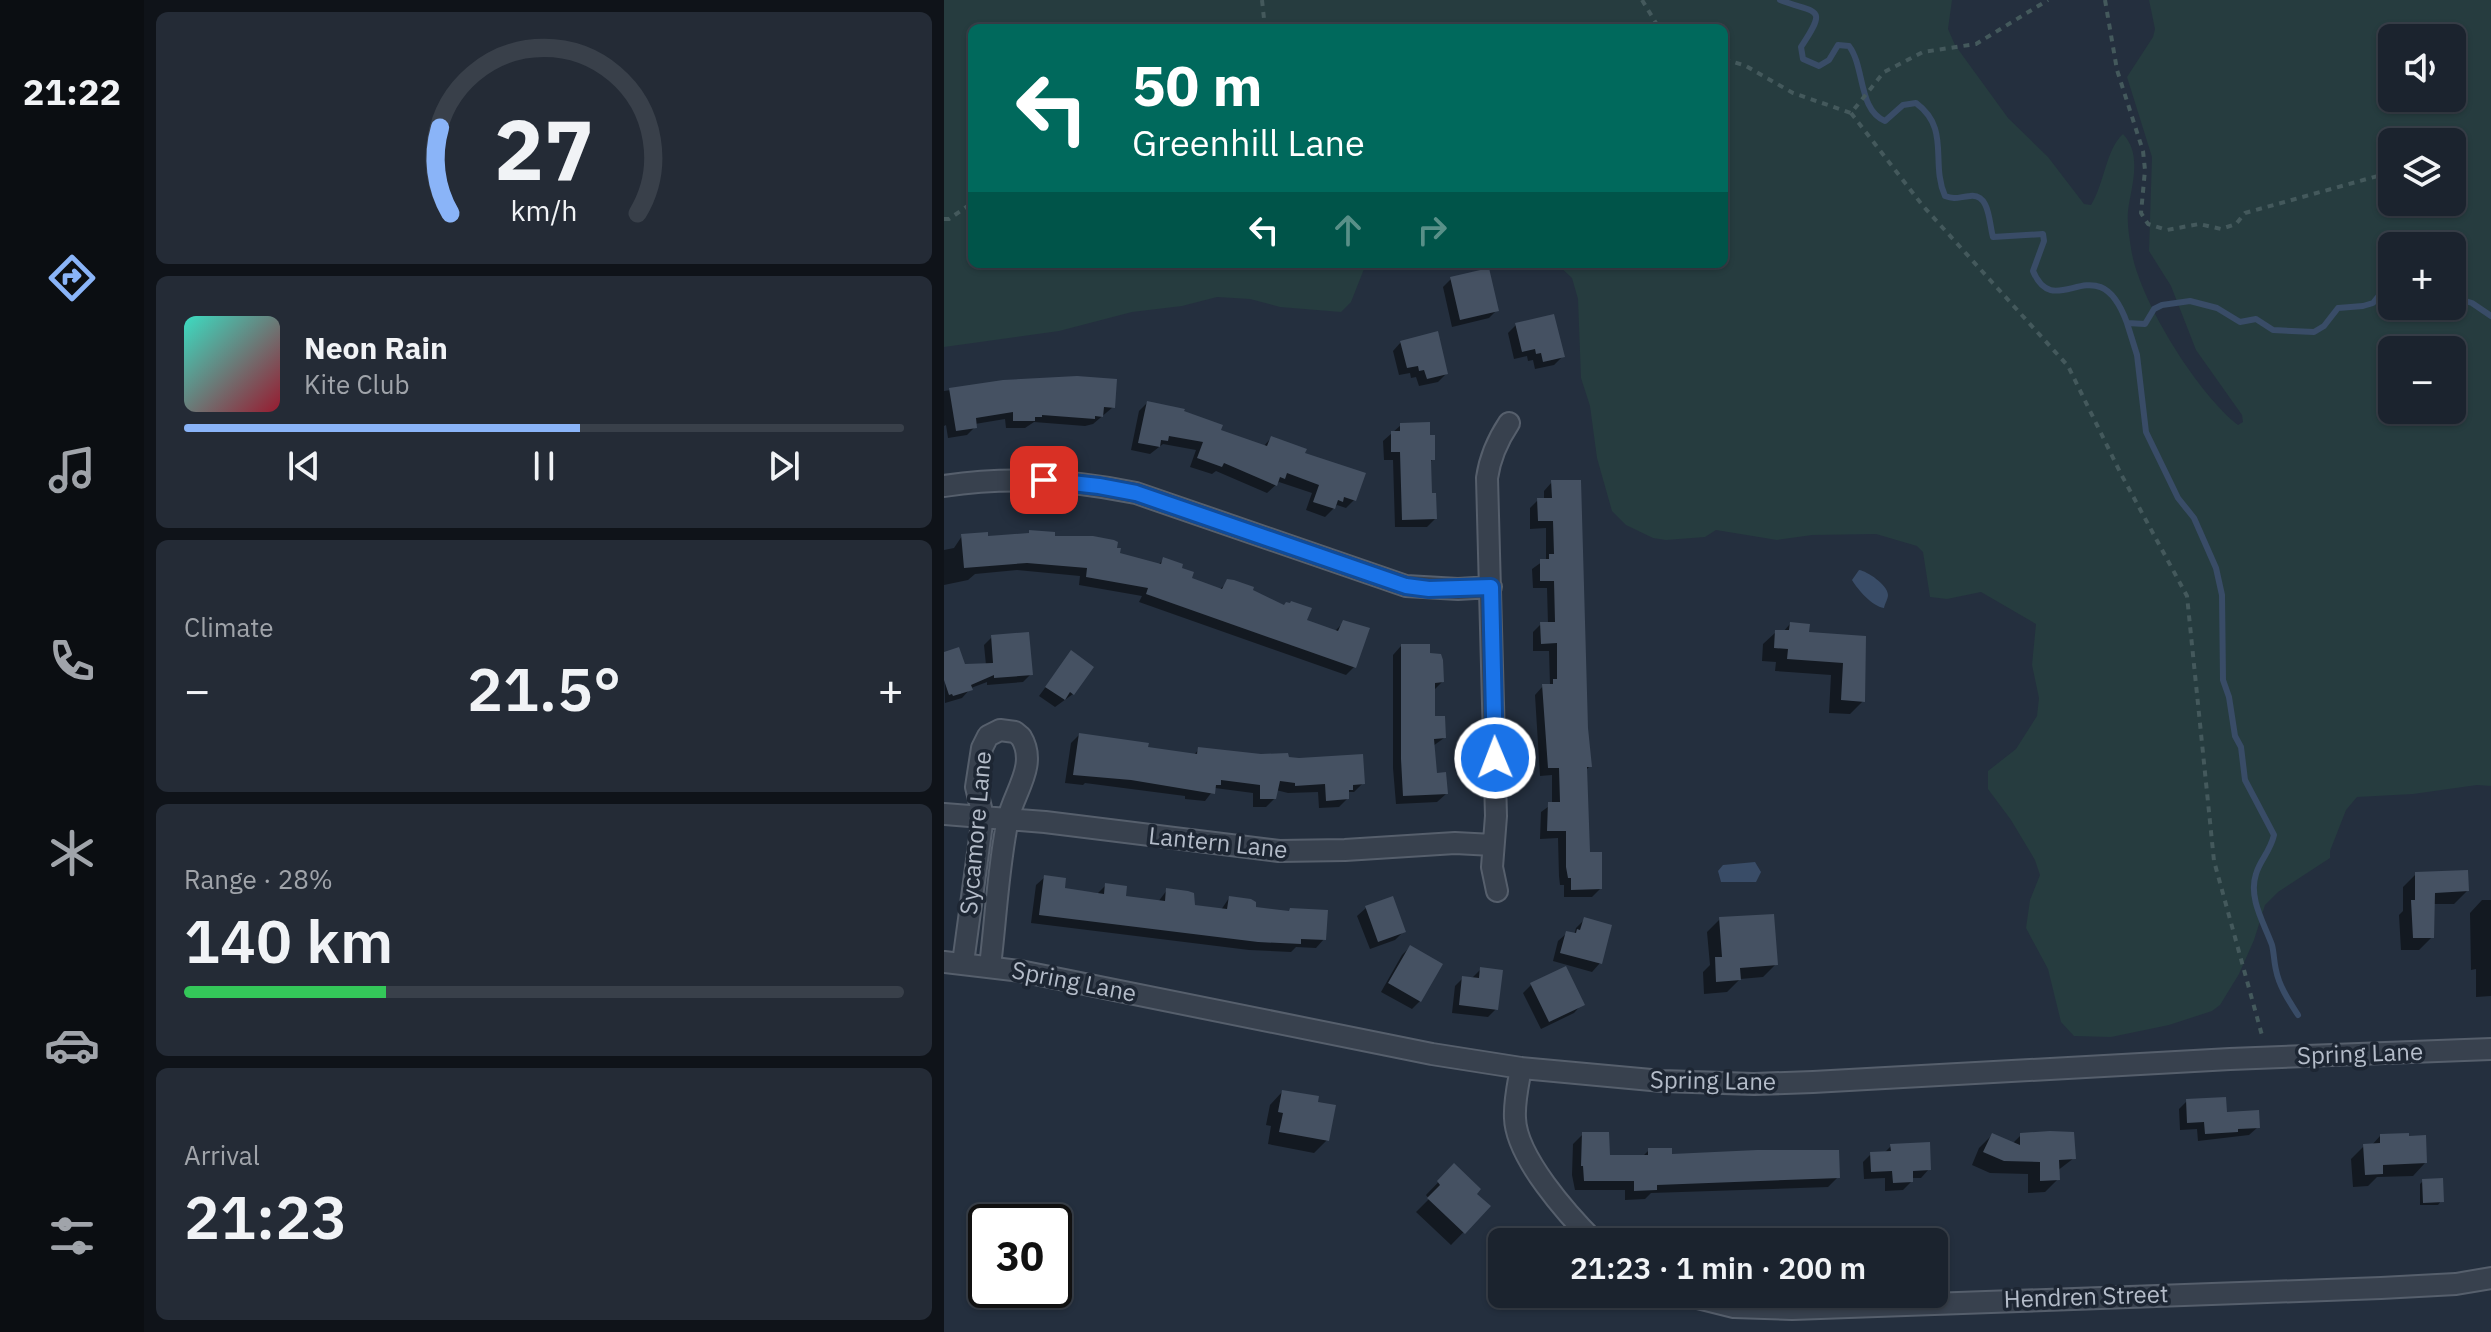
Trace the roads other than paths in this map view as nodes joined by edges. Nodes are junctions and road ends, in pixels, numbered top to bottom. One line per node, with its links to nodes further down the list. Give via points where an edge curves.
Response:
1 (1509, 423): 3 (street, via 1497,439 1487,478)
2 (944, 486): 3 (street, via 1027,480 1099,486 1136,493 1406,586)
3 (1491, 587): 7 (street)
4 (944, 814): 5 (street, Lantern Lane)
5 (983, 816): 6 (street, Lantern Lane); 6 (street, Sycamore Lane, via 976,787 982,748 988,736 1007,730 1021,737 1027,751 1024,781); 9 (street, Sycamore Lane)
6 (1008, 818): 7 (street, Lantern Lane, via 1279,851); 10 (street, Sycamore Lane)
7 (1493, 845): 8 (street)
8 (1497, 891)
9 (953, 963): 10 (street, Spring Lane)
10 (990, 966): 12 (street, Spring Lane)
11 (2491, 1049): 12 (street, Spring Lane, via 1754,1084)
12 (1521, 1068): 13 (street, via 1515,1118 1520,1143)
13 (1581, 1228)
14 (2491, 1278): 15 (street, Hendren Street, via 2381,1288)
15 (1948, 1303)
16 (1763, 1308): 17 (street, Hendren Street)
17 (1820, 1308)

